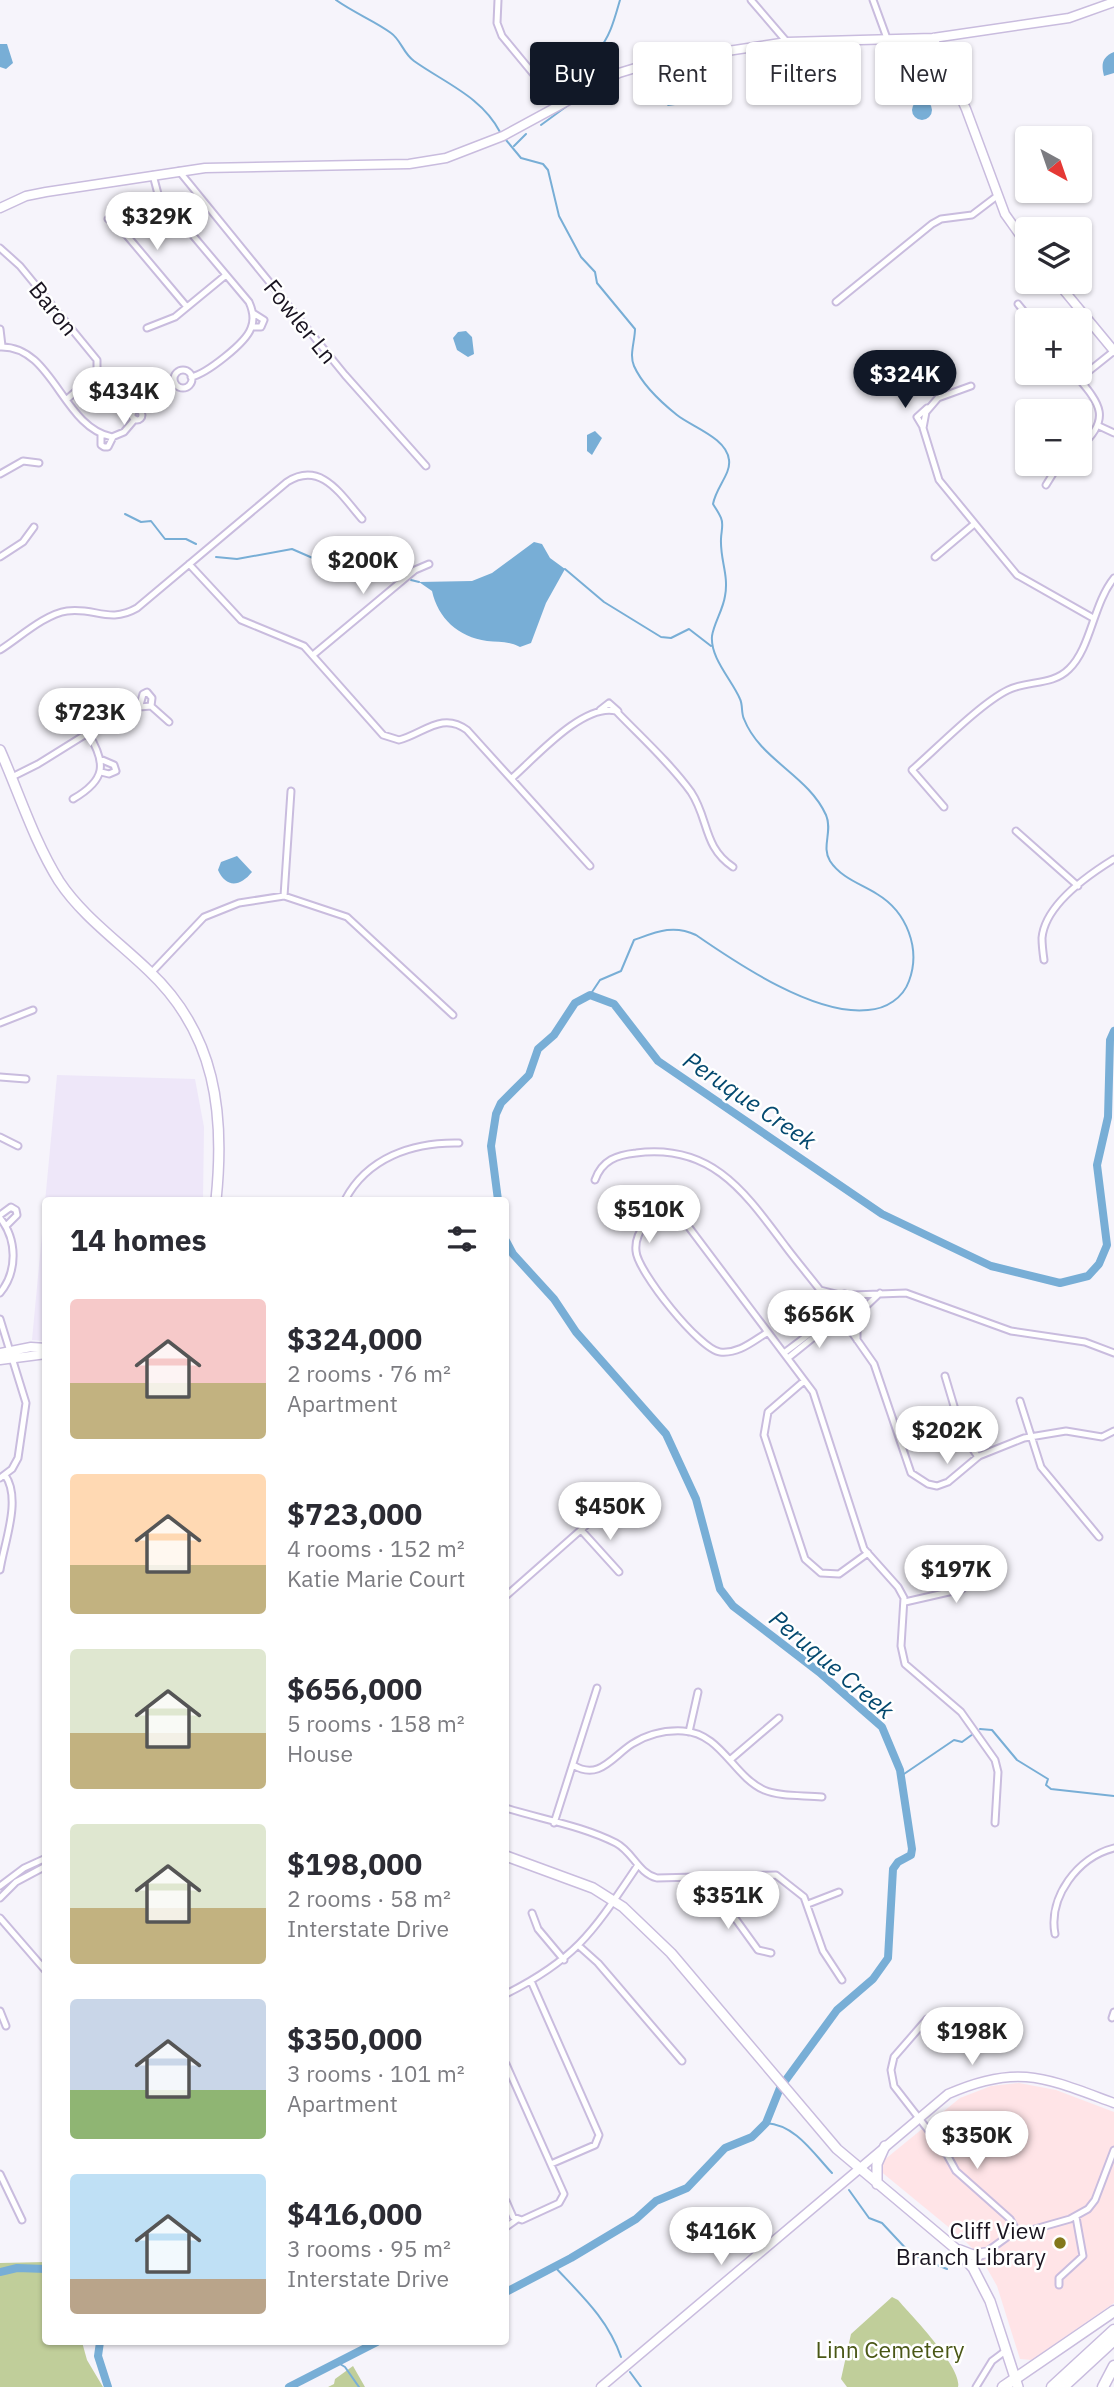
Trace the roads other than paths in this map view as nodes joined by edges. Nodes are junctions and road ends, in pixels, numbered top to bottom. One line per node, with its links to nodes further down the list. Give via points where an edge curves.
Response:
1 (498, 0): 9 (street, via 497,23 502,36)
2 (751, 0): 7 (street)
3 (873, 0): 6 (street)
4 (1114, 2): 5 (main road, via 1069,18)
5 (933, 38): 6 (main road); 14 (main road)
6 (888, 41): 7 (main road)
7 (787, 42)
8 (746, 48): 10 (main road, via 655,62)
9 (530, 70)
10 (619, 73)
11 (559, 105): 12 (main road, via 481,147 432,161)
12 (178, 172): 13 (main road); 43 (street, Fowler Ln)
13 (153, 175): 15 (main road, via 26,196); 19 (street, via 158,194)
14 (997, 196): 17 (main road); 21 (street, via 972,215 932,224)
15 (0, 208)
16 (108, 219): 23 (street)
17 (1015, 228)
18 (0, 248): 35 (street, Baron, via 97,360 97,373)
19 (226, 275): 23 (street); 25 (street)
20 (1068, 294): 30 (main road)
21 (836, 302)
22 (1018, 304): 24 (street)
23 (187, 307): 27 (street, via 165,324)
24 (1021, 308)
25 (253, 313): 26 (street); 26 (street, via 264,320 261,327)
26 (252, 327): 32 (street, via 240,343 202,374)
27 (147, 328)
28 (0, 329): 29 (street)
29 (1, 346): 35 (street, via 24,351)
30 (1114, 351): 31 (street)
31 (1092, 369)
32 (191, 377)
33 (1084, 385): 37 (street, via 1098,402)
34 (971, 386): 48 (street, via 938,398 923,427 939,480)
35 (66, 400): 40 (street)
36 (135, 419): 41 (street)
37 (1099, 426): 38 (street); 39 (street)
38 (1114, 433)
39 (1092, 434)
40 (101, 435): 41 (street); 41 (street, via 104,447)
41 (113, 437)
42 (39, 463): 44 (street, via 23,461)
43 (426, 467)
44 (0, 474)
45 (1052, 476): 46 (street)
46 (1046, 485)
47 (362, 519): 52 (street, via 326,479 301,474)
48 (973, 525): 51 (street); 55 (street, via 1017,575)
49 (34, 527): 50 (street)
50 (0, 557)
51 (934, 557)
52 (190, 564): 56 (street, via 128,613 106,617 65,611); 57 (street, via 241,620 290,638)
53 (429, 564): 57 (street, via 415,570)
54 (1114, 578): 55 (street)
55 (1093, 618): 69 (street, via 1080,653 1066,672 1008,690 912,769)
56 (0, 650)
57 (313, 654): 66 (street, via 383,735 399,740 439,722 461,725)
58 (140, 705): 59 (street); 59 (street, via 147,692); 61 (street)
59 (151, 706): 60 (street)
60 (169, 722)
61 (89, 733): 63 (street); 65 (street)
62 (0, 750): 65 (main road)
63 (100, 759): 64 (street); 64 (street, via 114,765 116,771)
64 (101, 772): 68 (street, via 92,786)
65 (12, 777): 77 (main road, via 60,882 91,918)
66 (512, 778): 72 (street); 73 (street, via 573,726 600,710 619,714 685,785 698,803 713,849)
67 (291, 791): 75 (street)
68 (73, 799)
69 (944, 807)
70 (1016, 831): 74 (street)
71 (1114, 859): 74 (street)
72 (590, 866)
73 (733, 867)
74 (1079, 886): 76 (street, via 1050,915 1042,938)
75 (284, 896): 77 (street, via 239,902 204,917); 79 (street, via 346,917)
76 (1044, 960)
77 (151, 973): 87 (main road, via 174,998 198,1037 212,1074 222,1151)
78 (33, 1010): 80 (street)
79 (453, 1015)
80 (0, 1023)
81 (0, 1077): 82 (street)
82 (26, 1079)
83 (0, 1137): 85 (street)
84 (459, 1143): 88 (street, via 426,1144 397,1153 369,1169)
85 (18, 1146)
86 (595, 1180): 91 (street, via 609,1159 643,1152 686,1157 713,1168 745,1192)
87 (216, 1197)
88 (347, 1197)
89 (0, 1217): 90 (street); 90 (street, via 10,1207 16,1210)
90 (6, 1226): 93 (street, via 13,1241 12,1268)
91 (817, 1288): 94 (street); 96 (street)
92 (882, 1292): 95 (street); 97 (street); 106 (street, via 906,1293 1011,1331 1085,1342)
93 (0, 1293)
94 (840, 1295): 95 (street); 96 (street)
95 (853, 1295): 97 (street)
96 (832, 1307): 100 (street); 108 (street, via 822,1326)
97 (862, 1310): 99 (street)
98 (0, 1318): 105 (street)
99 (857, 1320): 100 (street); 102 (street)
100 (843, 1323): 102 (street); 108 (street, via 824,1329)
101 (768, 1332): 101 (street, via 732,1352 703,1346 639,1265 636,1242 644,1226 662,1217 688,1226); 108 (street)
102 (857, 1340): 115 (street, via 874,1364 911,1473 918,1480 937,1486 948,1482)
103 (42, 1349): 105 (main road)
104 (0, 1353): 105 (main road)
105 (12, 1353): 107 (main road); 109 (main road); 116 (street, via 26,1413 18,1458)
106 (1114, 1353)
107 (42, 1354)
108 (786, 1356): 111 (street)
109 (0, 1360)
110 (945, 1376): 115 (street, via 962,1433)
111 (804, 1381): 121 (street, via 818,1401); 121 (street, via 768,1412 764,1435 802,1553 816,1571 829,1574 847,1570)
112 (1020, 1401): 114 (street)
113 (1114, 1431): 114 (street, via 1102,1437 1066,1431)
114 (1031, 1436): 115 (street); 119 (street, via 1041,1467)
115 (978, 1458)
116 (3, 1477): 120 (street, via 12,1490)
117 (607, 1514): 118 (street)
118 (581, 1530): 124 (street); 125 (street)
119 (1099, 1537)
120 (2, 1541): 123 (street)
121 (868, 1553): 126 (street)
122 (987, 1568): 126 (street, via 962,1589)
123 (0, 1570)
124 (618, 1572)
125 (509, 1592)
126 (905, 1602): 136 (street, via 901,1646 905,1664 961,1712 995,1760)
127 (597, 1688): 132 (street)
128 (698, 1692): 130 (street)
129 (779, 1718): 131 (street)
130 (689, 1732): 131 (street); 132 (street, via 649,1735 594,1771)
131 (731, 1759): 133 (street, via 763,1789)
132 (573, 1765): 135 (street)
133 (822, 1797)
134 (509, 1809): 135 (street)
135 (554, 1823): 140 (street, via 615,1843)
136 (995, 1823)
137 (1114, 1848): 150 (street, via 1090,1857 1076,1870 1053,1921)
138 (509, 1857): 146 (main road, via 572,1879)
139 (42, 1860): 143 (street)
140 (638, 1866): 142 (street, via 649,1876 666,1880); 146 (street)
141 (42, 1868): 145 (street, via 16,1882)
142 (719, 1877): 147 (street, via 776,1875 799,1891); 152 (street, via 724,1903 758,1950)
143 (0, 1886)
144 (839, 1892): 147 (street)
145 (0, 1898)
146 (614, 1900): 151 (street); 168 (main road, via 671,1953 798,2106)
147 (808, 1904): 155 (street, via 823,1951)
148 (533, 1913): 153 (street, via 538,1929)
149 (0, 1918): 154 (street)
150 (1055, 1934)
151 (579, 1946): 153 (street); 161 (street)
152 (771, 1953)
153 (564, 1960): 156 (street)
154 (42, 1966)
155 (842, 1980)
156 (531, 1981): 157 (street); 167 (street, via 599,2135 595,2145)
157 (509, 1992)
158 (0, 2011): 160 (street)
159 (927, 2019): 164 (street, via 898,2052 891,2070 894,2086)
160 (6, 2026)
161 (682, 2061)
162 (509, 2071): 167 (street)
163 (1114, 2103): 164 (main road, via 1049,2079 1010,2075 978,2081 948,2094)
164 (919, 2118): 165 (main road); 176 (street, via 956,2171 1010,2219)
165 (885, 2146): 168 (main road); 170 (main road, via 877,2164)
166 (1114, 2150): 172 (street, via 1095,2200)
167 (551, 2164): 174 (street, via 563,2200)
168 (859, 2169): 170 (main road); 187 (main road)
169 (0, 2174): 173 (street)
170 (877, 2184): 177 (main road)
171 (509, 2212): 174 (street)
172 (1076, 2217): 176 (street); 180 (street, via 1083,2256 1059,2278)
173 (22, 2220)
174 (516, 2220): 175 (street)
175 (509, 2225)
176 (1018, 2234): 178 (street)
177 (956, 2249): 178 (main road, via 973,2255); 179 (main road)
178 (985, 2253): 179 (street)
179 (970, 2264): 184 (main road, via 984,2285)
180 (1059, 2286)
181 (1114, 2311): 186 (highway)
182 (1114, 2330): 190 (highway)
183 (1114, 2340): 191 (highway)
184 (1004, 2352): 186 (main road); 188 (street, via 992,2361)
185 (1114, 2366): 192 (highway)
186 (1016, 2382): 189 (highway)
187 (601, 2387)
188 (976, 2387)
189 (1003, 2387)
190 (1052, 2387)
191 (1063, 2387)
192 (1104, 2387)

